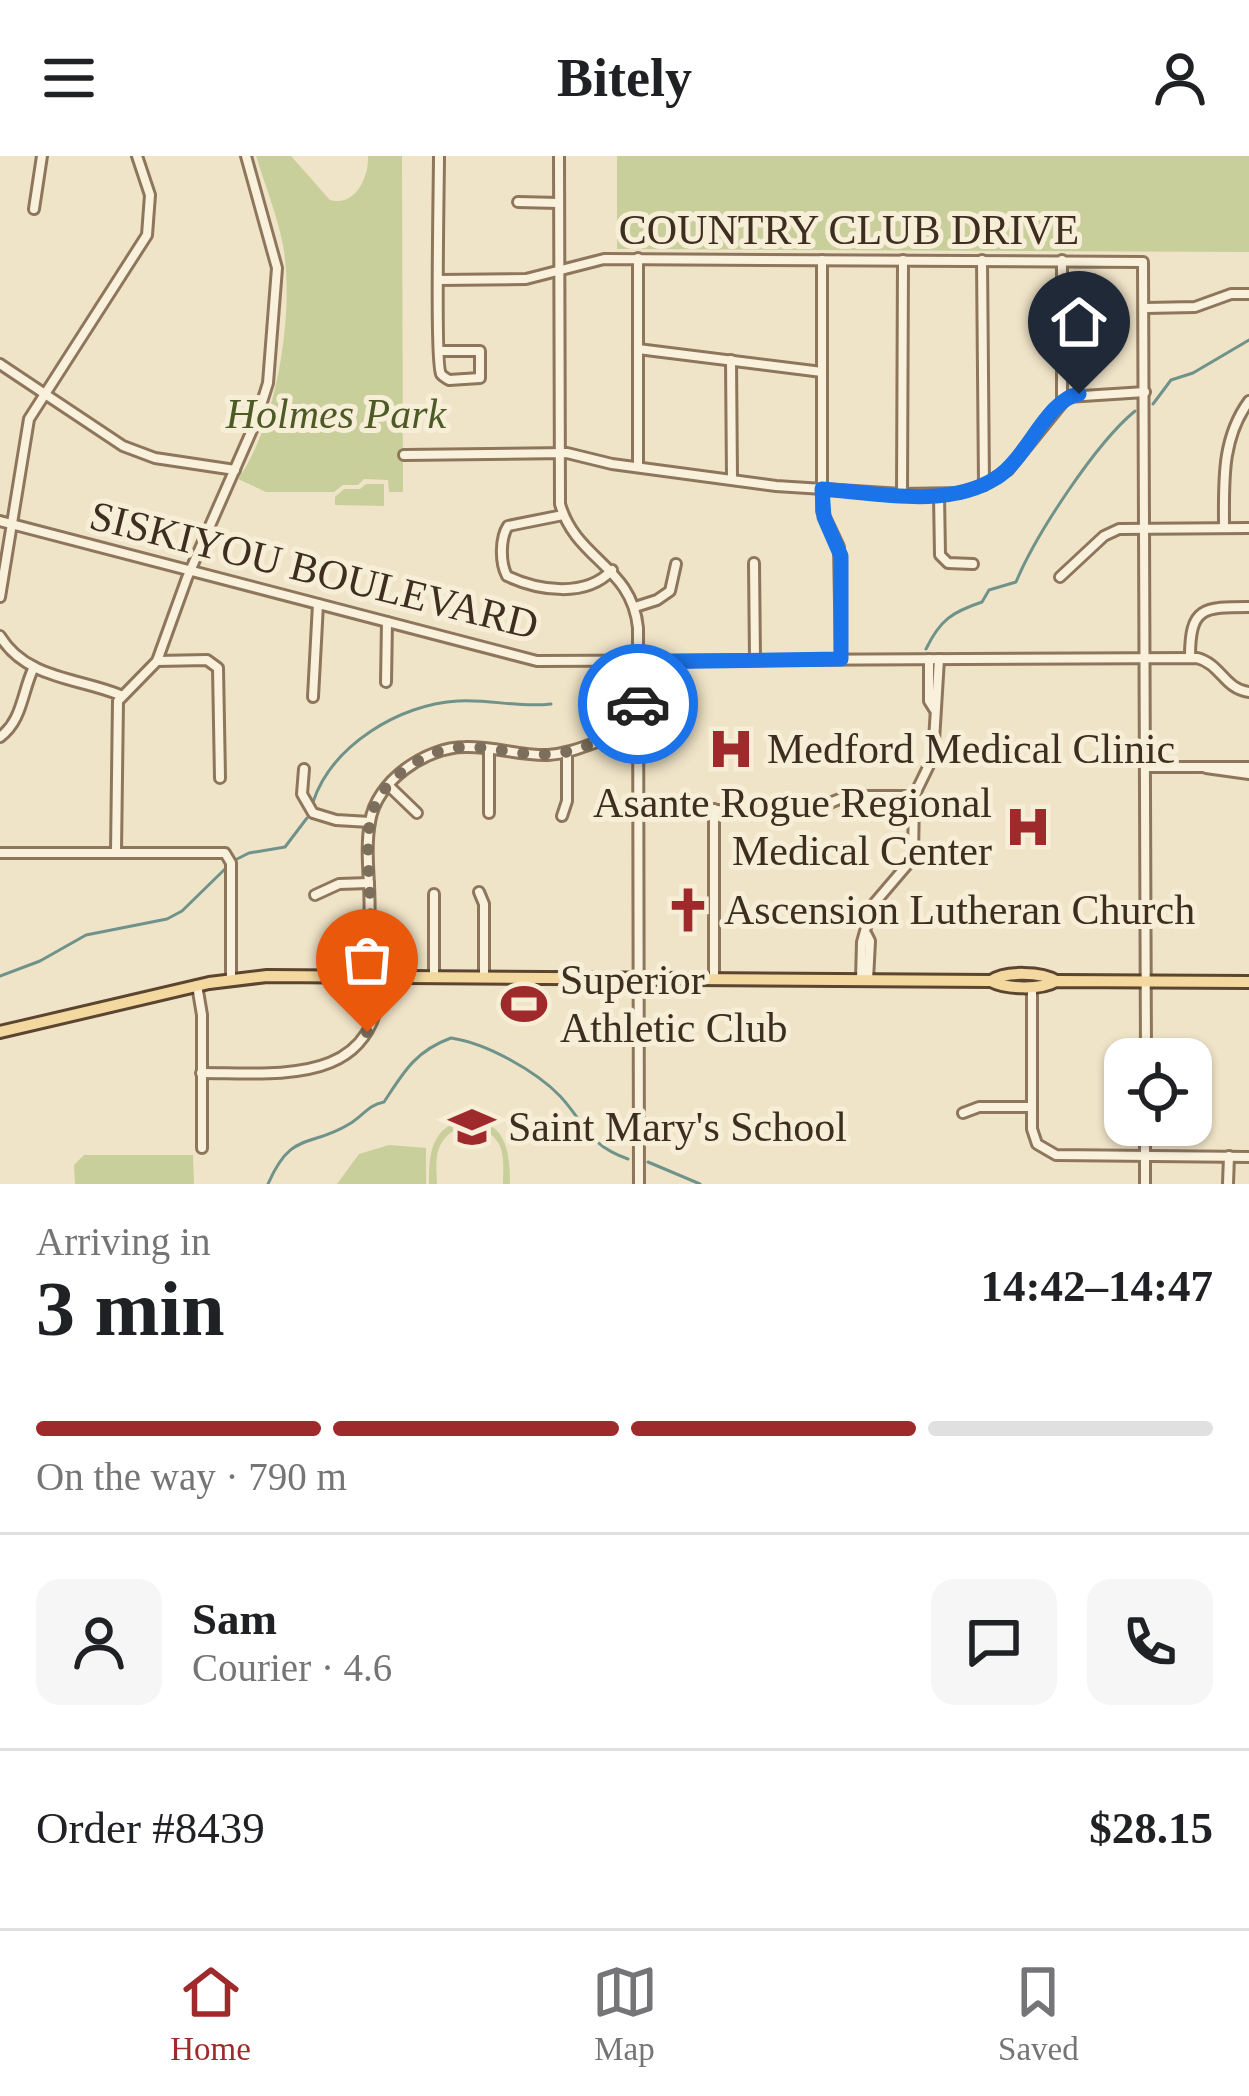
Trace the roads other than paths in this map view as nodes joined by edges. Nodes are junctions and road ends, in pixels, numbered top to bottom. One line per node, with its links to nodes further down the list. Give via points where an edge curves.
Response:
1 (42, 156): 8 (street)
2 (136, 156): 27 (street, via 151,206 144,242)
3 (246, 156): 34 (street, via 278,284 268,383)
4 (439, 156): 18 (street)
5 (559, 156): 7 (street)
6 (518, 202): 7 (street)
7 (559, 203): 9 (street)
8 (34, 209)
9 (559, 243): 11 (street); 16 (street)
10 (638, 258): 11 (street, COUNTRY CLUB DRIVE); 12 (street, COUNTRY CLUB DRIVE); 22 (street)
11 (592, 260): 16 (street, COUNTRY CLUB DRIVE)
12 (823, 260): 13 (street, COUNTRY CLUB DRIVE); 26 (street)
13 (903, 260): 14 (street, COUNTRY CLUB DRIVE); 38 (street)
14 (982, 260): 15 (street, COUNTRY CLUB DRIVE); 36 (street)
15 (1062, 260): 21 (street, COUNTRY CLUB DRIVE, via 1143,262); 29 (street)
16 (559, 270): 17 (street, COUNTRY CLUB DRIVE); 20 (street)
17 (526, 279): 18 (street, COUNTRY CLUB DRIVE); 20 (street, via 548,281)
18 (439, 280): 23 (street)
19 (1249, 294): 21 (street)
20 (559, 301): 31 (street)
21 (1145, 308): 28 (street)
22 (638, 349): 24 (street); 33 (street)
23 (440, 350): 23 (street, via 480,351 480,378 442,376)
24 (731, 361): 26 (street); 35 (street)
25 (0, 364): 27 (street)
26 (822, 372): 37 (street)
27 (44, 392): 34 (street, via 123,446); 42 (street, via 29,419)
28 (1145, 392): 29 (street); 45 (street)
29 (1062, 401): 36 (street, via 1008,470)
30 (1249, 401): 43 (street, via 1225,457)
31 (559, 453): 32 (street); 33 (street); 40 (street)
32 (404, 454)
33 (638, 467): 35 (street)
34 (235, 470): 50 (street)
35 (732, 480): 37 (street)
36 (984, 485): 39 (street)
37 (822, 489): 38 (street); 61 (street, via 841,556)
38 (902, 494): 39 (street)
39 (940, 495): 48 (street, via 940,555)
40 (563, 515): 49 (street, via 583,547); 49 (street, via 508,526 507,576 580,588)
41 (0, 521): 42 (street, SISKIYOU BOULEVARD)
42 (14, 524): 50 (street, SISKIYOU BOULEVARD); 52 (street)
43 (1224, 528): 44 (street); 45 (street)
44 (1249, 528)
45 (1145, 530): 51 (street, via 1110,532); 59 (street)
46 (754, 563): 60 (street)
47 (676, 564): 54 (street, via 670,591)
48 (974, 564)
49 (612, 570): 54 (street)
50 (190, 571): 53 (street, SISKIYOU BOULEVARD); 63 (street)
51 (1060, 577)
52 (0, 597)
53 (318, 604): 56 (street, SISKIYOU BOULEVARD); 69 (street)
54 (635, 607): 64 (street)
55 (1249, 607): 58 (street, via 1202,612 1192,625)
56 (387, 622): 64 (street, SISKIYOU BOULEVARD, via 537,661); 66 (street)
57 (0, 636): 65 (street)
58 (1190, 657): 59 (street, SISKIYOU BOULEVARD); 67 (street, via 1211,662 1232,687)
59 (1145, 658): 62 (street, SISKIYOU BOULEVARD); 74 (street)
60 (754, 659): 61 (street, SISKIYOU BOULEVARD); 64 (street, SISKIYOU BOULEVARD)
61 (841, 659): 62 (street, SISKIYOU BOULEVARD)
62 (934, 659): 79 (street, via 934,758)
63 (157, 661): 68 (street); 77 (street, via 207,660 218,668)
64 (638, 662): 70 (street)
65 (34, 667): 68 (street); 71 (street, via 14,724)
66 (386, 682)
67 (1249, 692)
68 (120, 695): 86 (street)
69 (313, 698)
70 (638, 732): 73 (street); 80 (street)
71 (0, 737)
72 (489, 749): 73 (street); 78 (street, via 436,752); 83 (street)
73 (567, 753): 84 (street)
74 (1146, 767): 76 (street); 102 (street)
75 (304, 770): 85 (street, via 300,786 314,813)
76 (1249, 771)
77 (220, 778)
78 (390, 787): 82 (street); 85 (street)
79 (914, 796): 81 (street, via 854,795 810,811); 99 (street, via 913,858 872,906 862,942)
80 (638, 808): 81 (street); 97 (street)
81 (711, 809): 98 (street)
82 (417, 813)
83 (489, 813)
84 (562, 816)
85 (370, 822): 88 (street)
86 (116, 852): 87 (street); 96 (street, via 228,856)
87 (0, 853)
88 (369, 884): 91 (street); 92 (street, via 370,926)
89 (479, 892): 95 (street)
90 (434, 893): 94 (street)
91 (315, 895)
92 (353, 976): 93 (main road); 96 (main road)
93 (381, 976): 94 (main road); 108 (street, via 373,1022 335,1062 295,1073)
94 (434, 976): 95 (main road)
95 (484, 978): 97 (main road)
96 (231, 979): 104 (main road)
97 (638, 979): 98 (main road); 116 (street)
98 (714, 979): 99 (main road)
99 (864, 980): 100 (main road)
100 (991, 981): 101 (main road); 105 (main road)
101 (1056, 981): 102 (main road); 105 (main road)
102 (1146, 982): 103 (main road); 107 (street)
103 (1249, 982)
104 (197, 986): 106 (main road); 108 (street)
105 (1032, 986): 109 (street)
106 (0, 1031)
107 (1146, 1038)
108 (202, 1073): 112 (street)
109 (1032, 1107): 110 (street); 113 (street, via 1033,1137 1047,1153)
110 (962, 1113)
111 (1145, 1146): 113 (street)
112 (202, 1148)
113 (1145, 1156): 114 (street); 117 (street)
114 (1228, 1156): 115 (street); 118 (street)
115 (1249, 1157)
116 (639, 1184)
117 (1145, 1184)
118 (1228, 1184)

